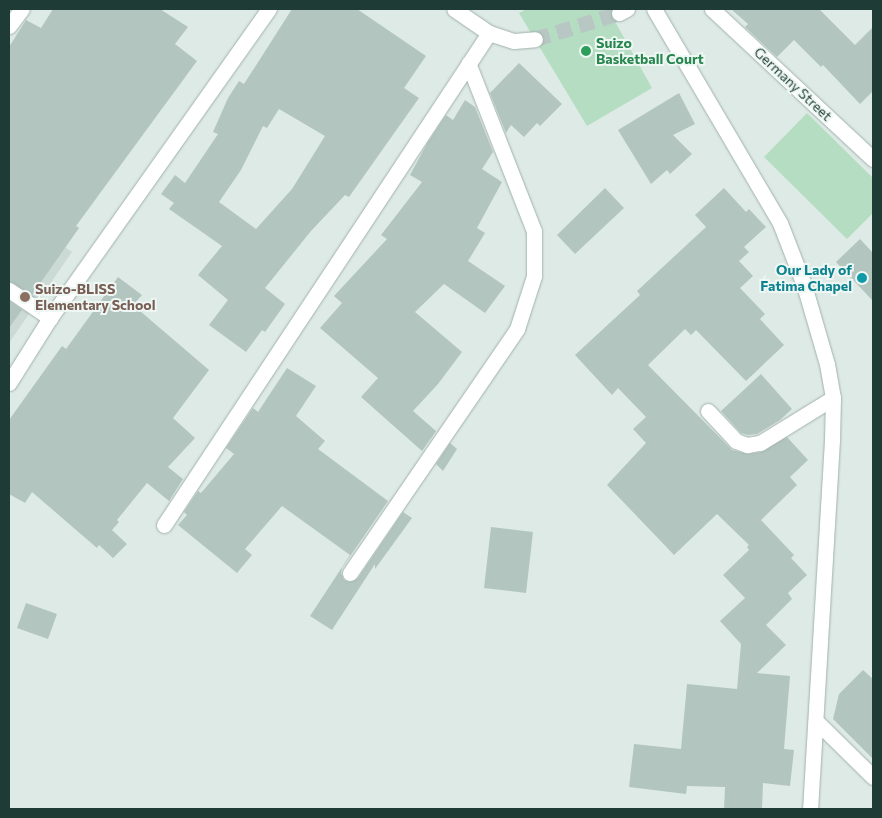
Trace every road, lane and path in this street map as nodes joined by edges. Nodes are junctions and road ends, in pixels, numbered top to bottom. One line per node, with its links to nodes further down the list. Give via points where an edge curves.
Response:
1 (22, 9): 6 (street)
2 (269, 9): 12 (street)
3 (454, 9): 7 (street)
4 (654, 9): 14 (street, via 780,223 804,286 827,364)
5 (712, 9): 10 (street, Germany Street)
6 (9, 26)
7 (489, 33): 8 (street, via 514,41); 9 (street)
8 (535, 40)
9 (468, 63): 16 (street); 17 (street, via 534,231 534,276 517,329)
10 (873, 159)
11 (9, 290): 12 (street)
12 (50, 318): 13 (street)
13 (9, 383)
14 (833, 398): 15 (street, via 760,442 747,446 736,442); 18 (street)
15 (708, 411)
16 (164, 525)
17 (350, 573)
18 (816, 721): 19 (street); 20 (street)
19 (873, 777)
20 (810, 809)

